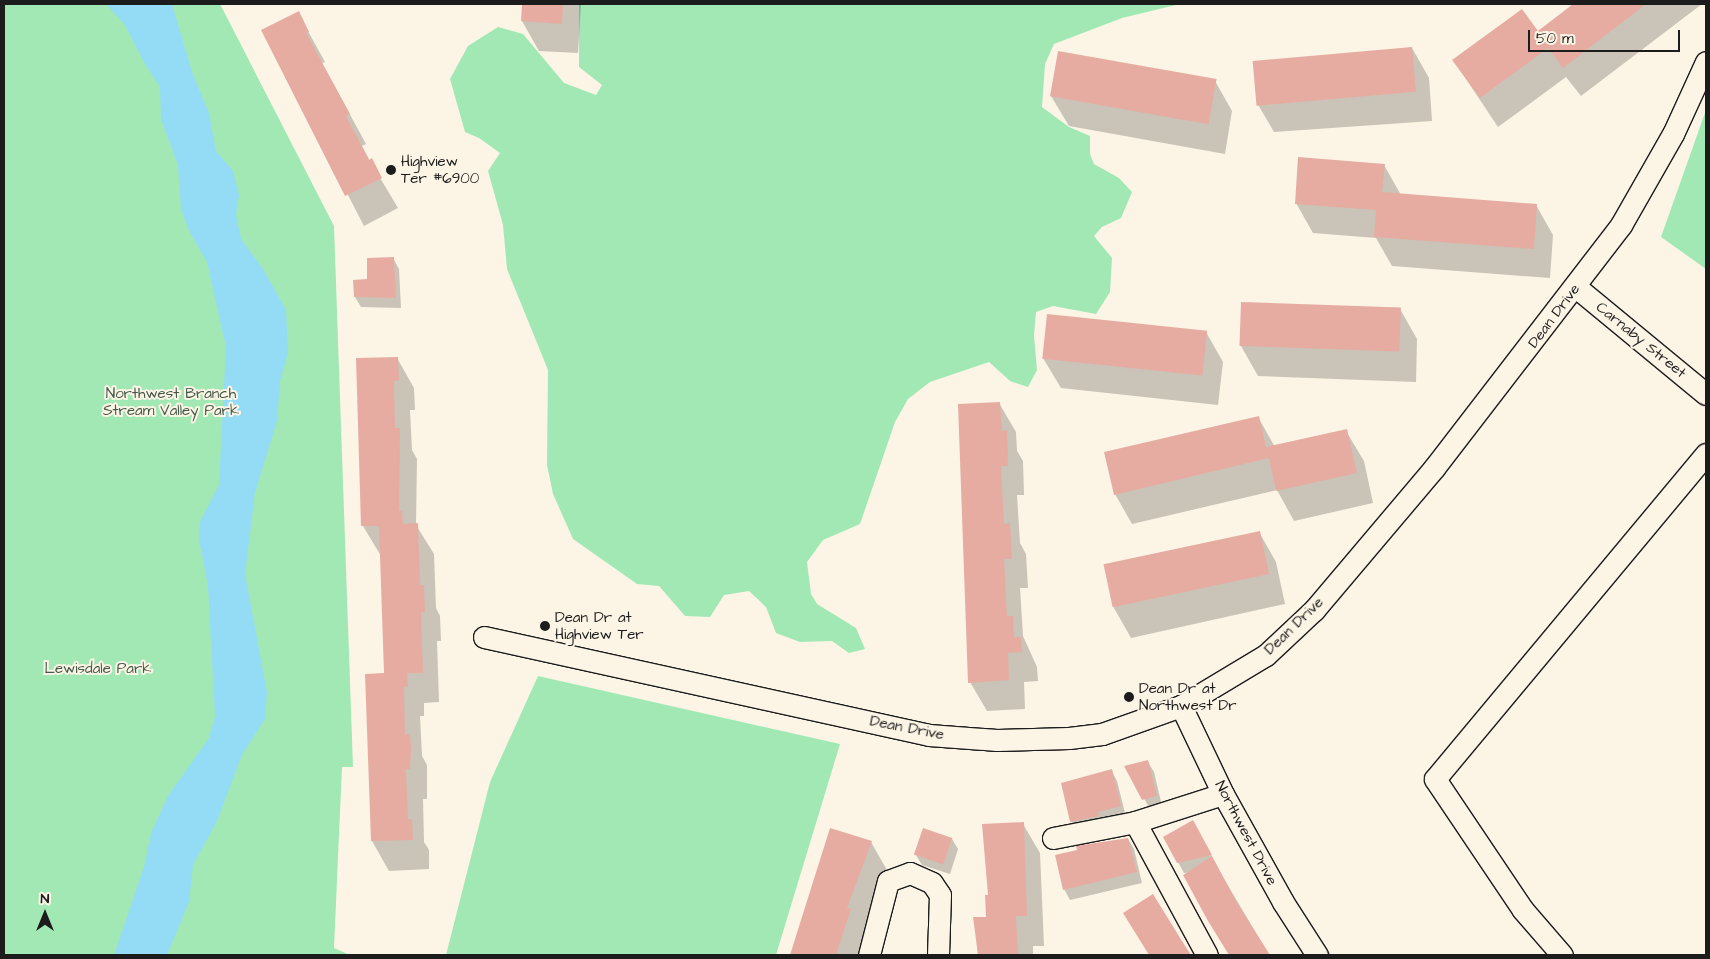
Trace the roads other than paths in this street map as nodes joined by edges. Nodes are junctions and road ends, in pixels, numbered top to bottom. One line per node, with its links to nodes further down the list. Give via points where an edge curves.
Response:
1 (1706, 62): 2 (street, Dean Drive, via 1646,185)
2 (1576, 287): 3 (street, Carnaby Street); 6 (street, Dean Drive, via 1434,468 1314,610 1266,655)
3 (1706, 394)
4 (1706, 454): 14 (street, via 1435,779 1523,910)
5 (484, 636): 6 (street, Dean Drive, via 929,735 997,740 1069,738 1102,734)
6 (1181, 706): 7 (street, Northwest Drive)
7 (1224, 794): 8 (street); 13 (street, Northwest Drive, via 1283,902)
8 (1135, 822): 9 (street); 12 (street)
9 (1053, 838)
10 (869, 955): 11 (street, via 888,881 910,874 932,883 940,895)
11 (938, 955)
12 (1207, 955)
13 (1318, 955)
14 (1562, 955)

